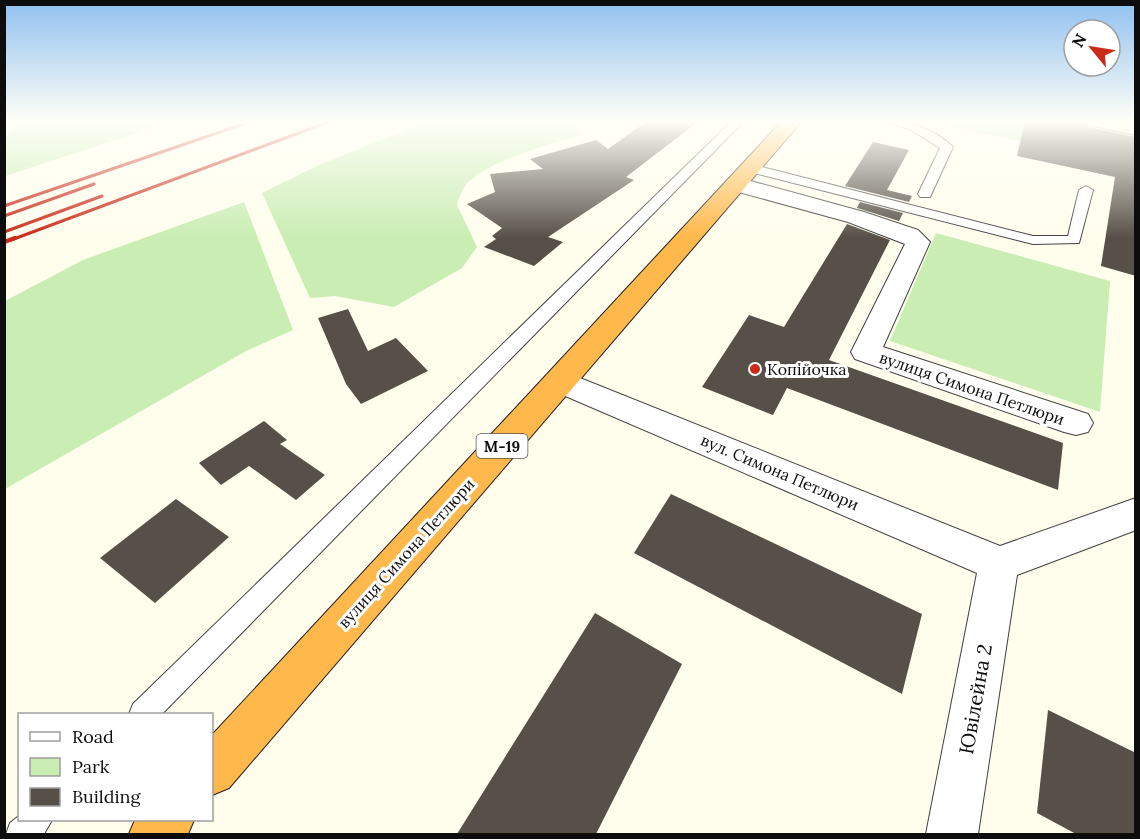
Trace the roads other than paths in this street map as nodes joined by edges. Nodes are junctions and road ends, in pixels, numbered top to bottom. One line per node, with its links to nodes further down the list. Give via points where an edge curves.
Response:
1 (699, 160): 11 (lane)
2 (765, 160): 4 (highway, вулиця Симона Петлюри / М-19)
3 (941, 160): 6 (lane)
4 (750, 181): 5 (lane, via 1033,240 1074,240); 7 (highway, вулиця Симона Петлюри / М-19); 8 (street, вулиця Симона Петлюри, via 909,235 918,242 866,352)
5 (1086, 190)
6 (925, 194)
7 (560, 381): 10 (street, вул. Симона Петлюри); 12 (highway, вулиця Симона Петлюри / М-19)
8 (1076, 423)
9 (1136, 514): 10 (street)
10 (999, 564): 17 (street, Ювілейна 2)
11 (144, 713)
12 (213, 770)
13 (35, 821): 15 (lane)
14 (166, 821): 16 (highway)
15 (21, 834)
16 (155, 834)
17 (952, 834)

